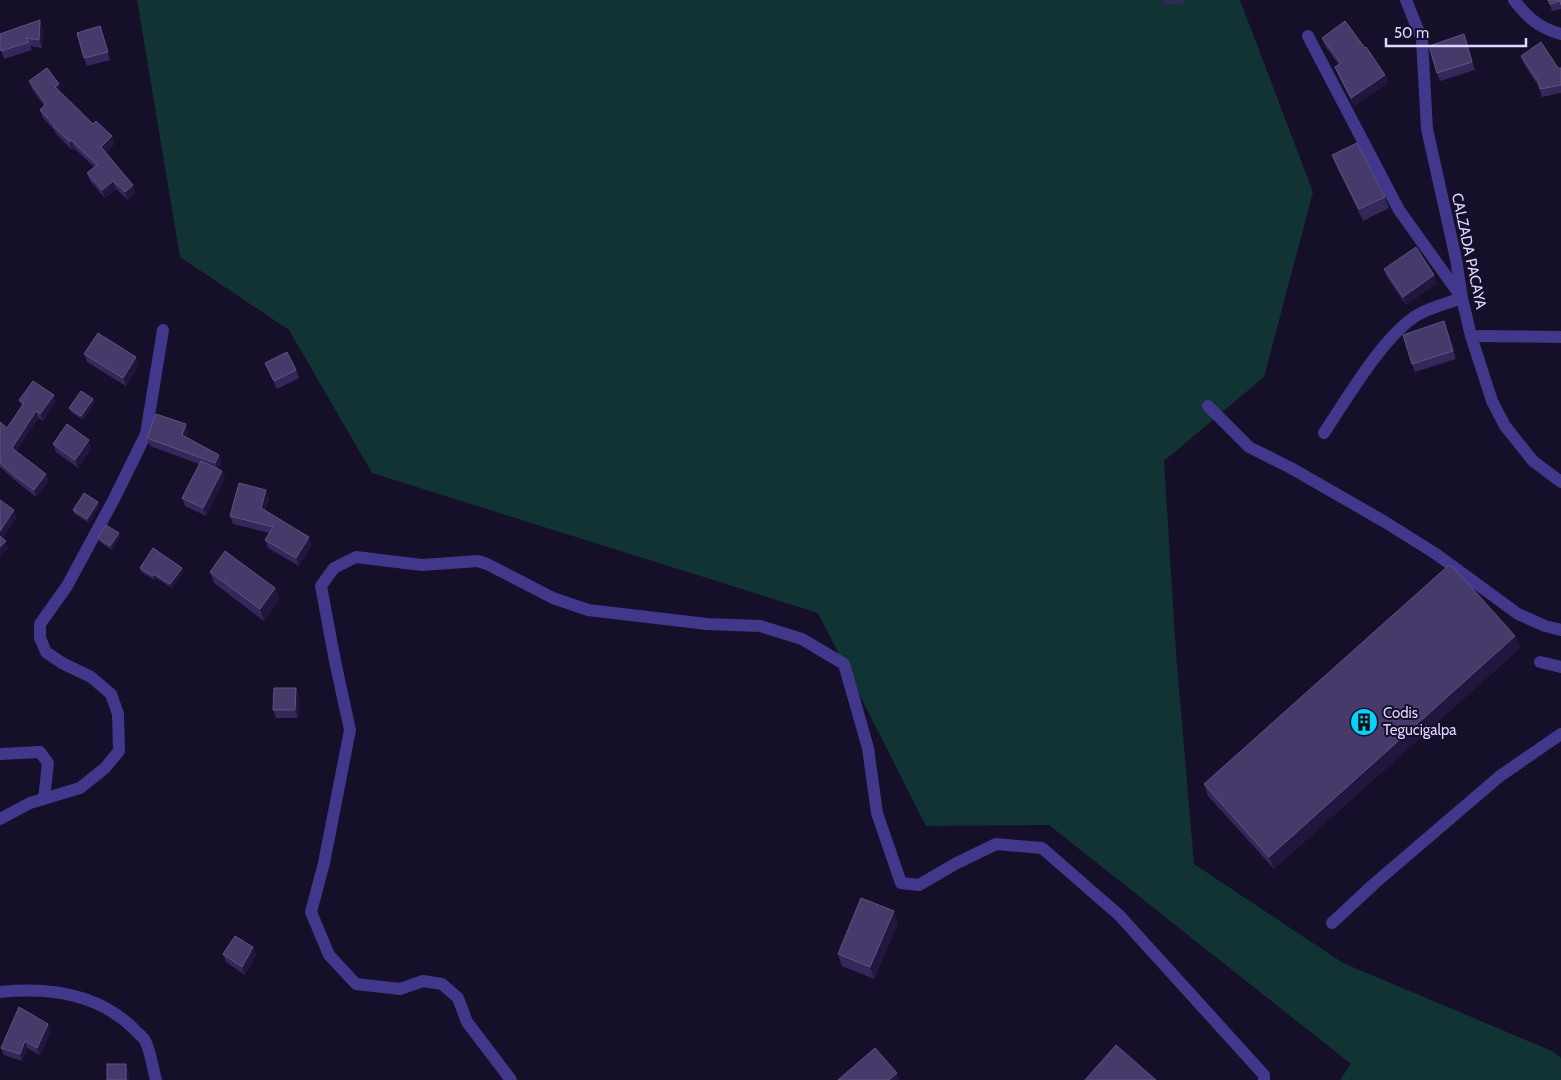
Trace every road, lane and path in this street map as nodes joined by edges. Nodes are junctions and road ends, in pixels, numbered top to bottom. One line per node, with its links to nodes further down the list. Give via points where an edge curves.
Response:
1 (1406, 0): 5 (street, CALZADA PACAYA, via 1422,40 1427,130)
2 (1514, 0): 3 (street, via 1545,30)
3 (1561, 34)
4 (1308, 36): 5 (street, via 1398,210)
5 (1462, 298): 7 (street, CALZADA PACAYA); 10 (street, via 1419,314 1395,333)
6 (163, 330): 17 (street, via 146,434 67,586 40,624 40,638 46,652 91,677 111,694 118,714 119,751 105,768 80,788)
7 (1471, 336): 8 (street); 11 (street, CALZADA PACAYA, via 1492,401 1505,426 1533,461)
8 (1561, 337)
9 (1208, 406): 12 (street, via 1250,447 1386,522 1518,614)
10 (1324, 433)
11 (1561, 482)
12 (1561, 630)
13 (1540, 662): 14 (street)
14 (1561, 667)
15 (1561, 734): 19 (street, via 1500,776)
16 (0, 754): 17 (street, via 40,752 48,763)
17 (44, 799): 18 (street)
18 (0, 819)
19 (1332, 922)
20 (0, 992): 21 (street, via 66,993 98,1003 124,1020 144,1040)
21 (156, 1080)
22 (511, 1080): 23 (street, via 467,1022 458,998 442,984 423,981 400,989 356,984 329,955 311,912 350,730 321,586 334,568 356,557 422,565 478,561 553,598 588,610 707,624 760,626 802,639 844,664 868,748 877,813 901,883 919,885 996,844 1042,848 1119,915 1264,1075)
23 (1264, 1080)

